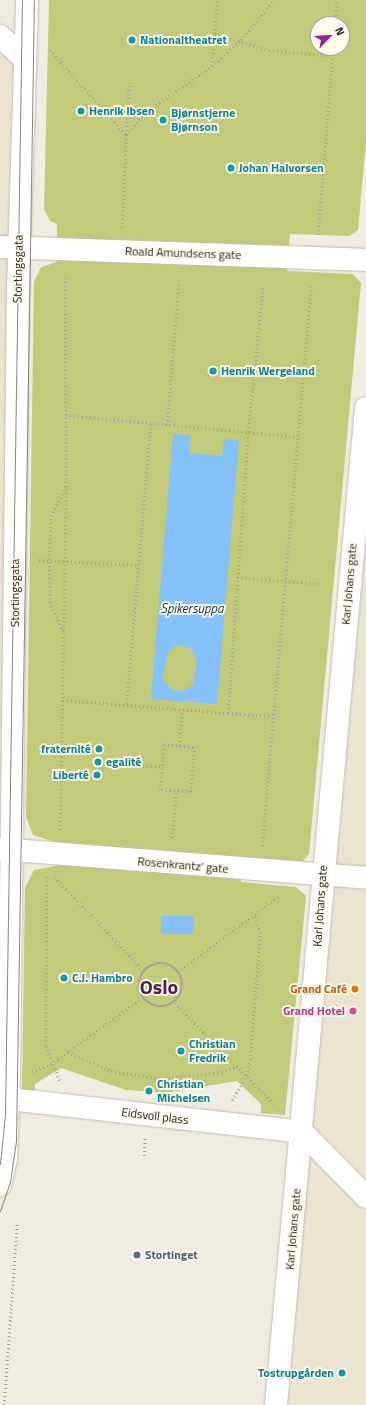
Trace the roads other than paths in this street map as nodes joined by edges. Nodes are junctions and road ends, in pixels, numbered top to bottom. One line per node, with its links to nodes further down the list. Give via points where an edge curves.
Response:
1 (26, 0): 3 (street, Stortingsgata)
2 (0, 36): 3 (street)
3 (24, 58): 4 (street, Stortingsgata)
4 (10, 247): 5 (street, Roald Amundsens gate); 7 (street, Stortingsgata)
5 (366, 260)
6 (366, 408): 9 (street, Karl Johans gate)
7 (8, 557): 8 (street, Stortingsgata)
8 (6, 849): 9 (street, Rosenkrantz’ gate); 11 (street, Stortingsgata)
9 (323, 875): 10 (street, Rosenkrantz’ gate); 12 (street, Karl Johans gate)
10 (366, 878)
11 (9, 1099): 12 (street, Eidsvoll plass); 13 (street, Stortingsgata)
12 (302, 1132): 14 (street); 15 (street, Karl Johans gate)
13 (0, 1182)
14 (366, 1197)
15 (276, 1405)

